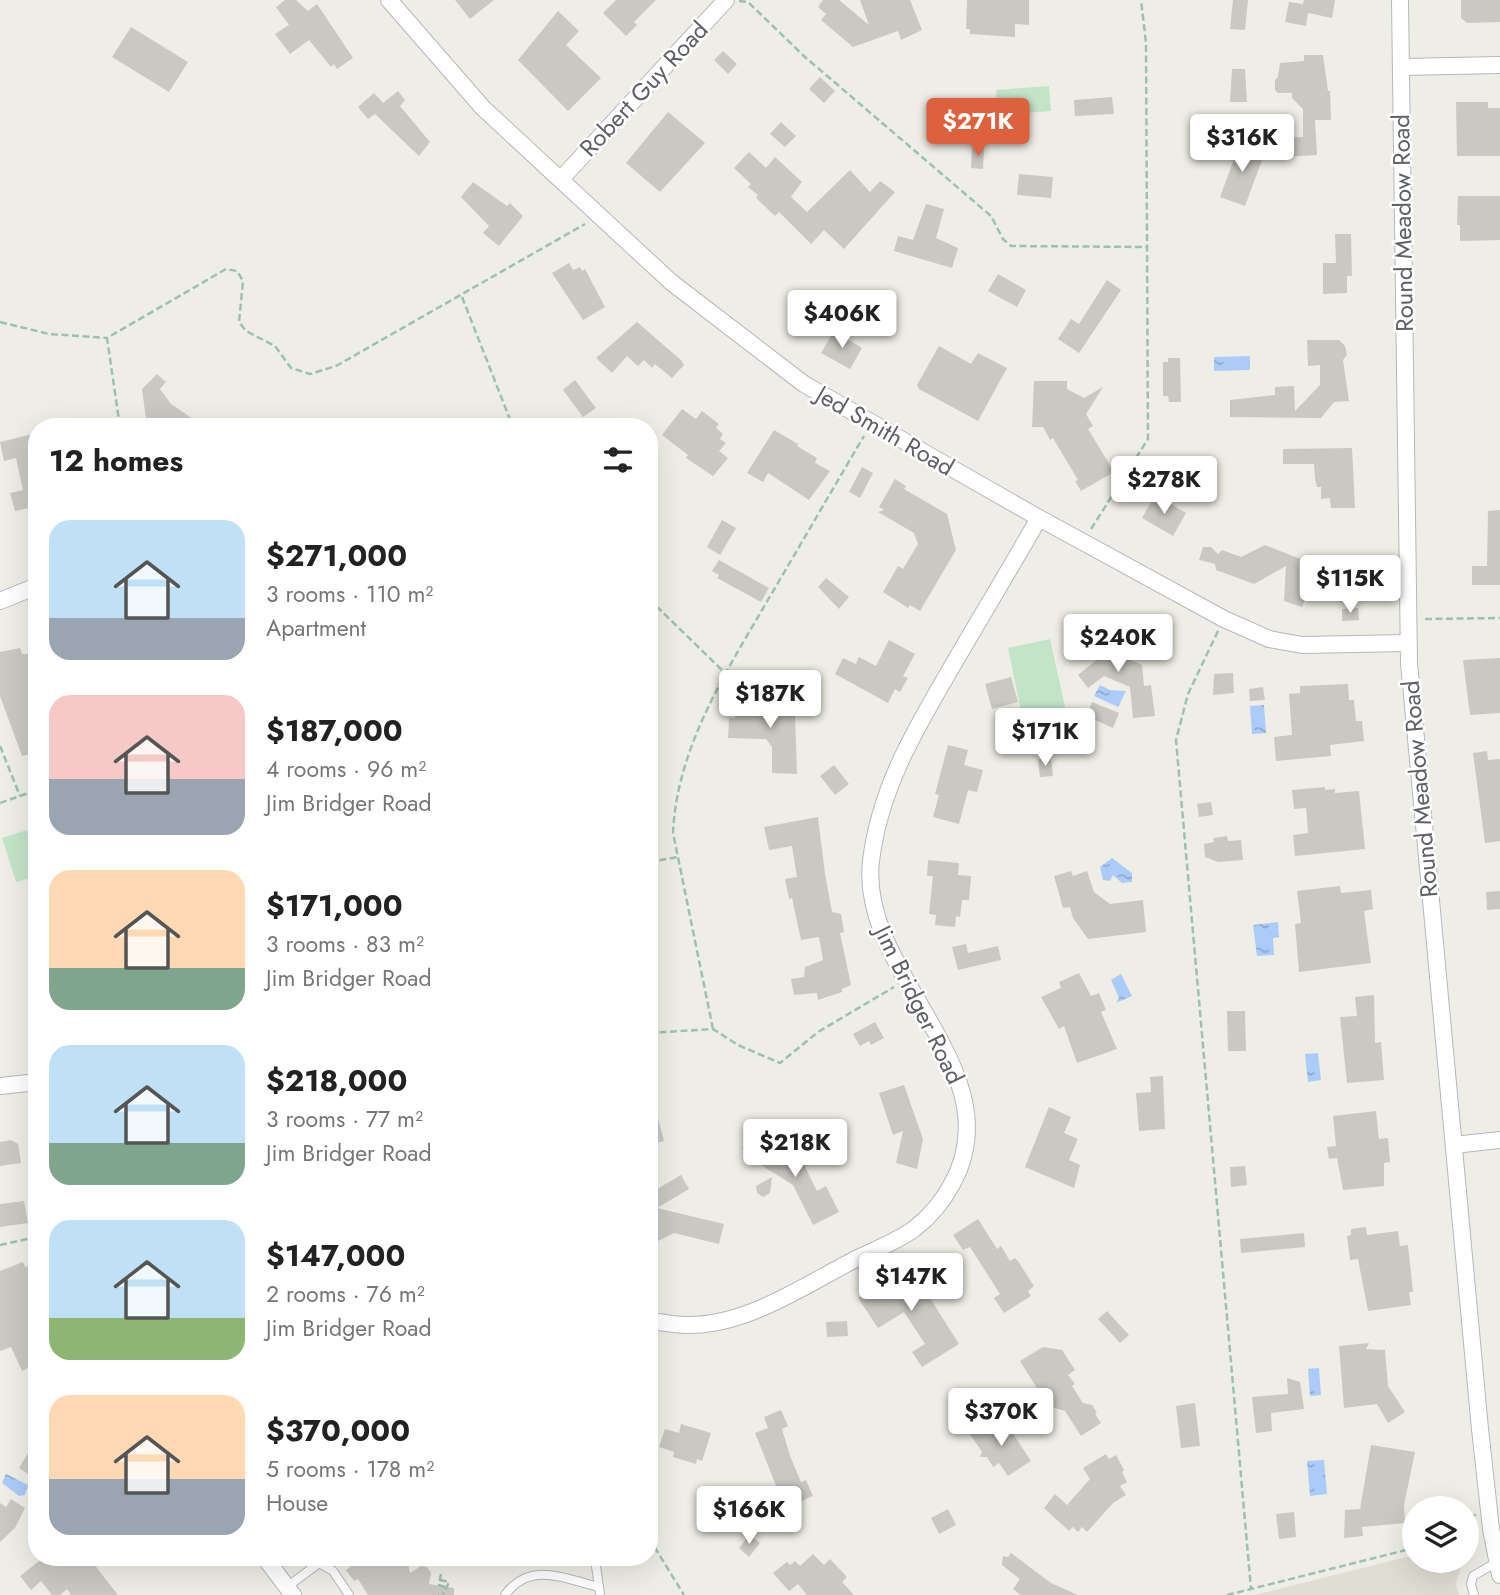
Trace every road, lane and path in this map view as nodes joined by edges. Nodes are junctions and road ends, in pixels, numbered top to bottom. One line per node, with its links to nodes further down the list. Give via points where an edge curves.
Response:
1 (388, 0): 8 (street, Jed Smith Road, via 483,108)
2 (726, 0): 8 (street, Robert Guy Road)
3 (737, 0): 10 (path, via 748,2 805,57 991,216 1011,246)
4 (1142, 0): 10 (path)
5 (1400, 0): 7 (street, Round Meadow Road)
6 (1500, 65): 7 (street)
7 (1402, 67): 24 (street, Round Meadow Road)
8 (562, 178): 9 (street, Jed Smith Road)
9 (600, 215): 11 (path); 17 (street, Jed Smith Road, via 671,282 804,384)
10 (1146, 247): 18 (path, via 1148,439)
11 (461, 296): 13 (path, via 336,366 310,374 291,368 275,346 246,331 239,322 243,281 237,271 226,269); 15 (path)
12 (0, 322): 13 (path, via 49,334)
13 (107, 338): 14 (path)
14 (119, 418)
15 (509, 418)
16 (864, 436): 26 (path)
17 (1039, 518): 18 (street, Jed Smith Road); 33 (street, Jim Bridger Road, via 904,751 877,823 870,865 873,893 886,941)
18 (1083, 542): 23 (street, Jed Smith Road)
19 (28, 590): 20 (street)
20 (0, 601)
21 (658, 609): 26 (path)
22 (1500, 618): 24 (path)
23 (1224, 619): 25 (street, Jed Smith Road, via 1269,639 1302,645); 51 (path, via 1188,694 1176,740)
24 (1408, 620): 25 (street, Round Meadow Road)
25 (1408, 643): 39 (street, Round Meadow Road)
26 (725, 673): 31 (path, via 694,738 675,800 673,833)
27 (0, 746): 29 (path)
28 (28, 793): 29 (path)
29 (20, 796): 30 (path)
30 (0, 803)
31 (678, 857): 32 (path); 34 (path)
32 (658, 860)
33 (906, 980): 34 (path, via 818,1032 780,1063); 42 (street, Jim Bridger Road, via 952,1062 963,1099 968,1135 960,1170 941,1204 914,1229 733,1318 688,1325)
34 (713, 1029): 35 (path)
35 (658, 1033)
36 (28, 1083): 37 (street)
37 (0, 1086)
38 (1500, 1140): 39 (street)
39 (1454, 1145): 49 (street, Round Meadow Road)
40 (28, 1239): 41 (path)
41 (0, 1245)
42 (658, 1322)
43 (1402, 1552): 51 (path)
44 (658, 1553): 57 (path)
45 (271, 1566): 52 (street)
46 (313, 1566): 52 (lane)
47 (327, 1566): 54 (lane)
48 (596, 1566): 53 (lane)
49 (1498, 1569): 59 (lane, via 1473,1576)
50 (441, 1574): 55 (path, via 439,1585 446,1587)
51 (1251, 1589): 58 (path)
52 (290, 1591)
53 (599, 1591): 56 (lane, via 540,1574 524,1576)
54 (349, 1595)
55 (440, 1595)
56 (505, 1595)
57 (684, 1595)
58 (1227, 1595)
59 (1474, 1595)

